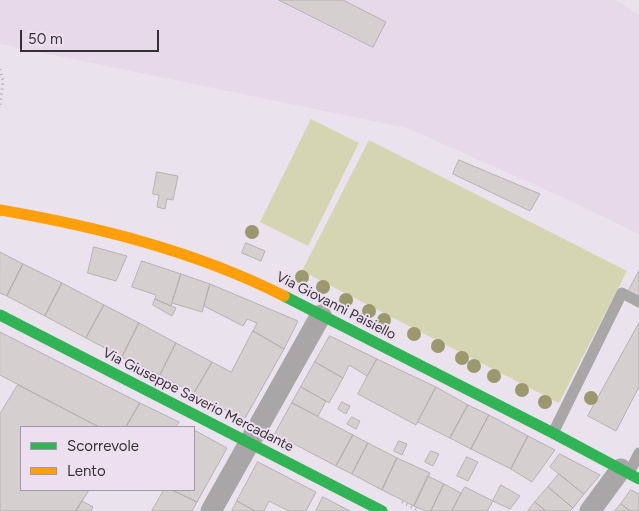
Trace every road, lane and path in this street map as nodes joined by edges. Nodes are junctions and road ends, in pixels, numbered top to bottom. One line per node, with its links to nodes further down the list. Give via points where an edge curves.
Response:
1 (0, 69): 2 (path, via 3,81)
2 (0, 106)
3 (0, 210): 6 (street, Via Giovanni Paisiello, via 94,228 159,246 239,275)
4 (639, 302): 7 (lane, via 622,294)
5 (0, 315): 8 (street, Via Giuseppe Saverio Mercadante)
6 (321, 316): 7 (street, Via Giovanni Paisiello); 8 (street)
7 (553, 433): 10 (street, Via Giovanni Paisiello)
8 (249, 443): 11 (street); 12 (street, Via Giuseppe Saverio Mercadante)
9 (639, 453): 10 (lane)
10 (630, 474): 13 (street)
11 (211, 511)
12 (382, 511)
13 (590, 511)

